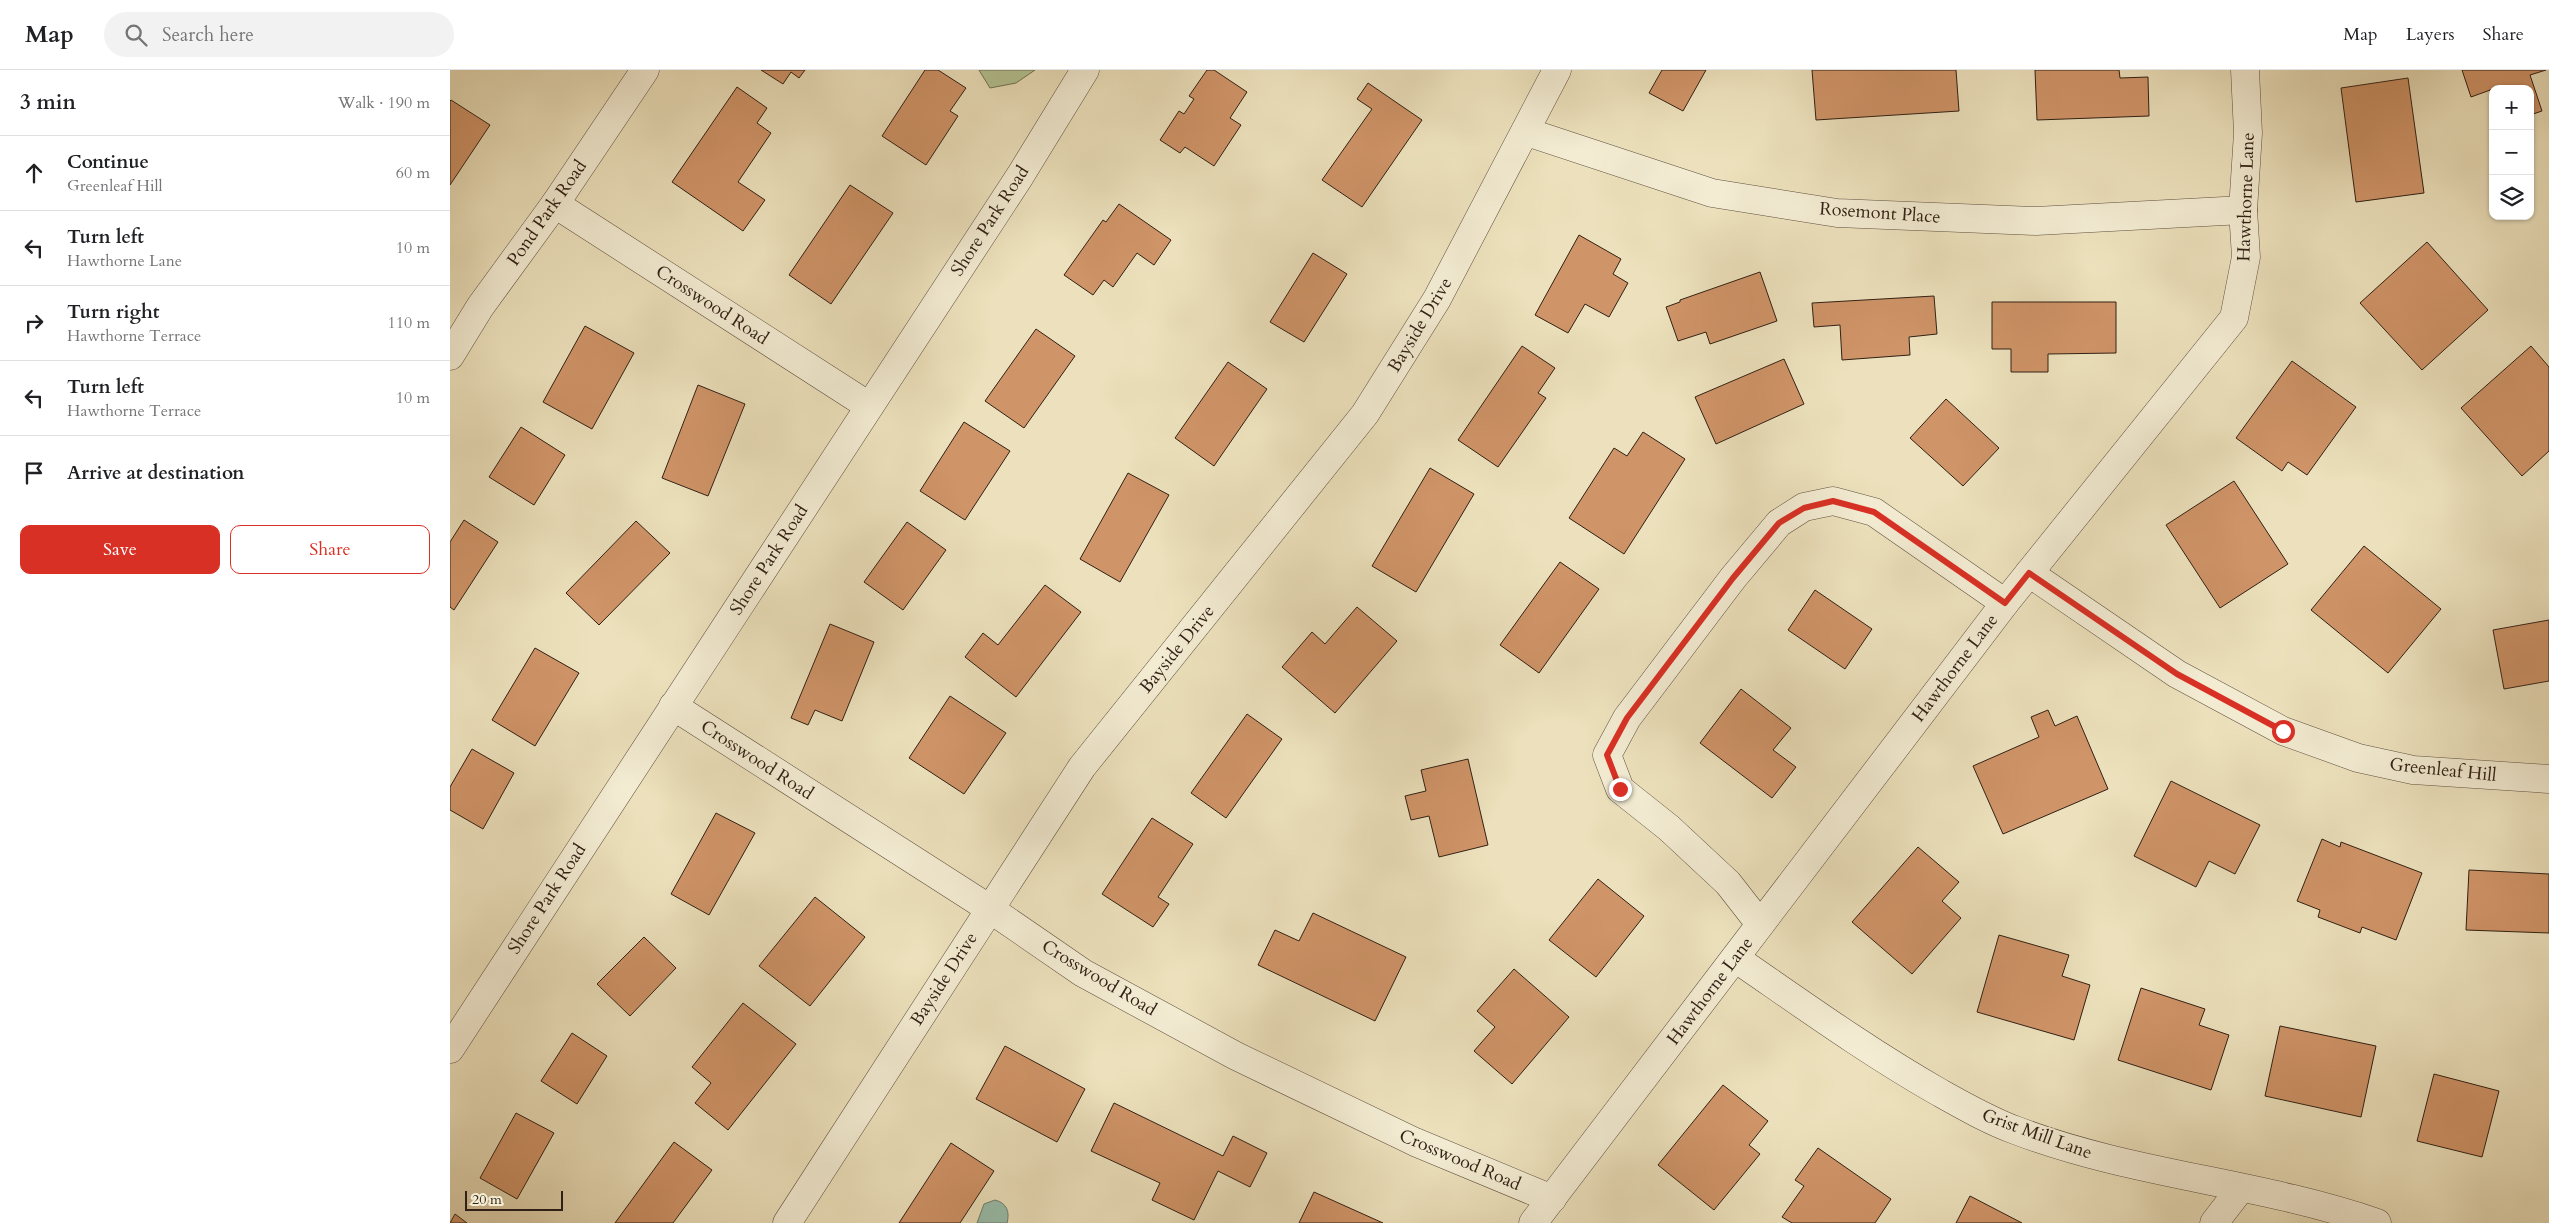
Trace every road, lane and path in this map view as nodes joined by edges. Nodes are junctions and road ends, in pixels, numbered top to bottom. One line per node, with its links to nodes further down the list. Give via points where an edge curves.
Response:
1 (645, 70): 6 (street, Pond Park Road)
2 (1085, 70): 9 (street, Shore Park Road, via 1020,176)
3 (1557, 70): 5 (street, Bayside Drive)
4 (2245, 70): 7 (street, Hawthorne Lane, via 2248,133)
5 (1527, 132): 7 (street, Rosemont Place, via 1712,193 1837,213 2036,221); 14 (street, Bayside Drive, via 1437,299 1365,414 1082,767)
6 (555, 204): 8 (street, Pond Park Road, via 480,307); 9 (street, Crosswood Road)
7 (2243, 210): 10 (street, Hawthorne Lane, via 2246,257 2234,318)
8 (450, 356)
9 (869, 406): 12 (street, Shore Park Road)
10 (2029, 573): 11 (street, Hawthorne Lane); 13 (street, Greenleaf Hill, via 2177,674 2283,731 2358,758 2413,770)
11 (2005, 603): 15 (street, Hawthorne Lane); 15 (street, via 1874,512 1833,501 1804,508 1779,523 1733,578 1627,718 1607,755 1620,789 1669,828 1728,883)
12 (673, 706): 14 (street, Crosswood Road); 17 (street, Shore Park Road)
13 (2549, 778)
14 (990, 909): 19 (street, Crosswood Road, via 1083,973 1236,1056 1415,1142); 20 (street, Bayside Drive)
15 (1760, 924): 16 (street, Hawthorne Lane)
16 (1735, 958): 18 (street, Grist Mill Lane, via 1883,1059 2013,1130 2128,1164); 19 (street, Hawthorne Lane)
17 (450, 1049)
18 (2241, 1188): 22 (street); 23 (street, Grist Mill Lane, via 2338,1210)
19 (1552, 1199): 21 (street, Hawthorne Lane)
20 (787, 1223)
21 (1533, 1223)
22 (2214, 1223)
23 (2377, 1223)

